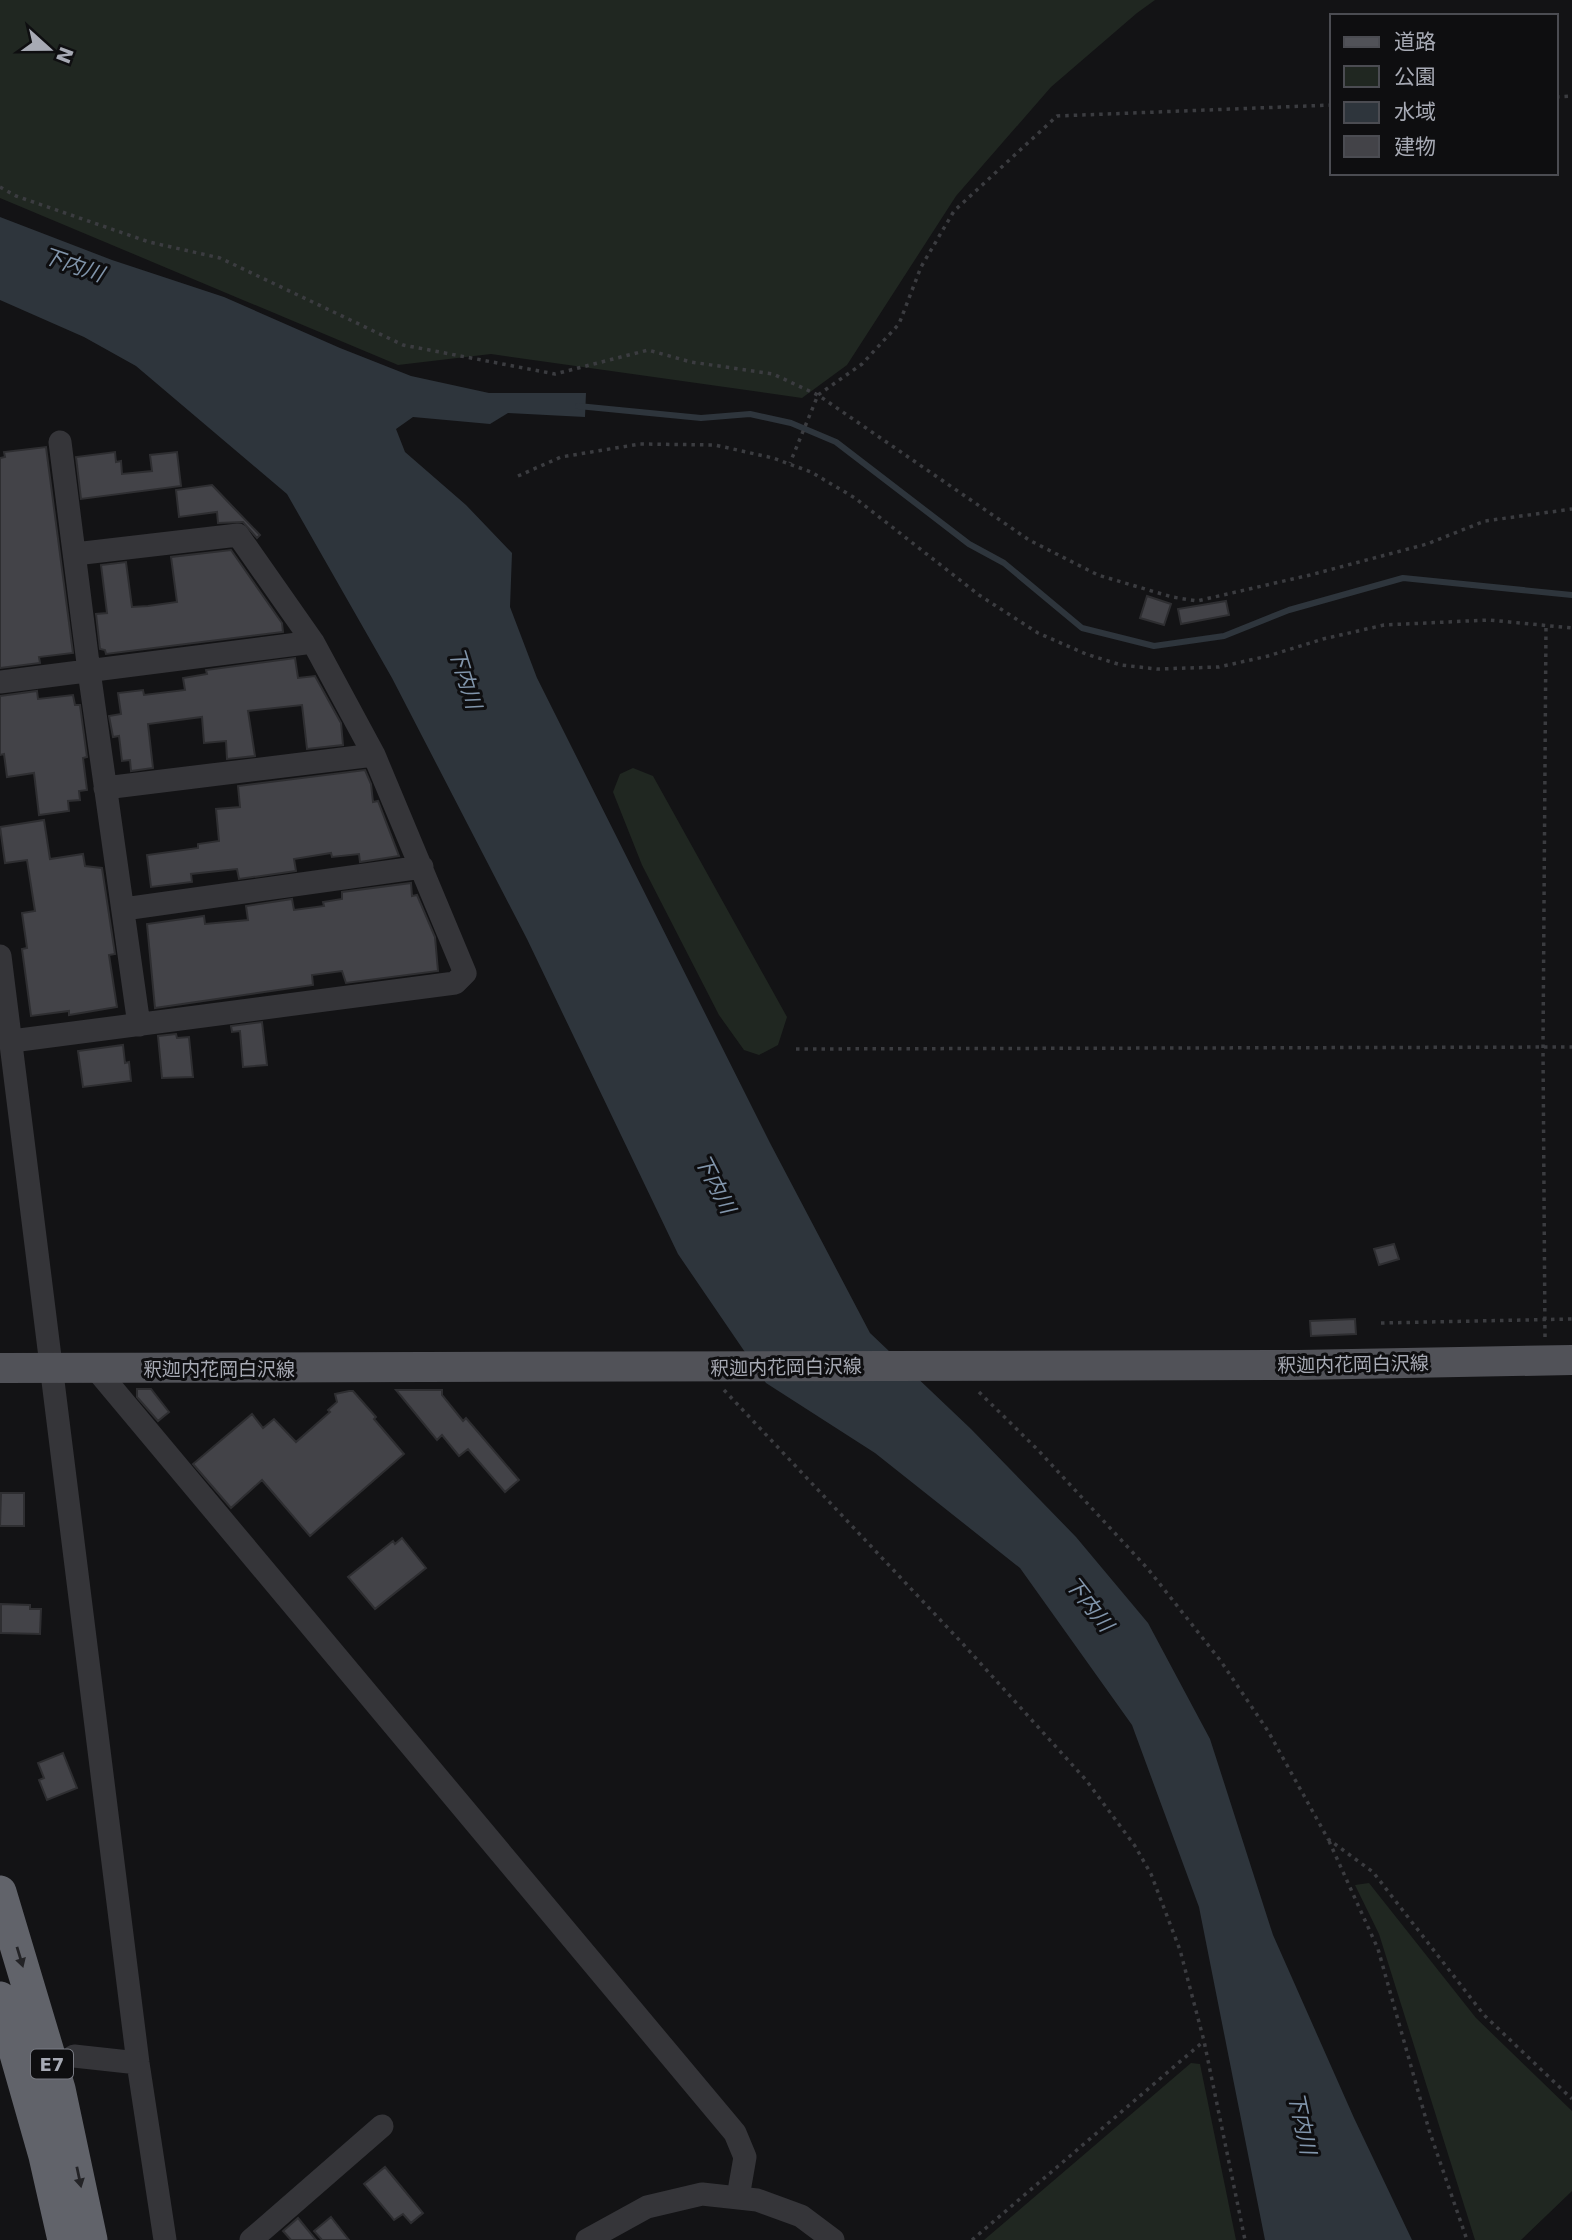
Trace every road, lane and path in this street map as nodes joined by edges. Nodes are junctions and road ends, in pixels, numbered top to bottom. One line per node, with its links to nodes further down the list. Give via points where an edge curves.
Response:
1 (1330, 105): 3 (path, via 1058,116 954,211 921,267 899,324 862,364)
2 (0, 187): 3 (path, via 149,242 220,258 403,345 555,374 648,350 691,362 773,374)
3 (818, 395): 5 (path); 7 (path, via 1029,540 1098,575 1197,601 1427,544 1485,522)
4 (60, 442): 8 (street)
5 (789, 464): 6 (path, via 715,445 640,444 561,457); 9 (path, via 855,498 979,595 1038,633 1121,665 1219,667 1384,625 1489,620)
6 (518, 476)
7 (1572, 509)
8 (75, 554): 11 (street, via 238,535); 12 (street)
9 (1546, 625): 10 (path); 21 (path)
10 (1572, 628)
11 (313, 642): 12 (street); 14 (street)
12 (89, 671): 13 (street); 15 (street)
13 (0, 682)
14 (374, 755): 15 (street); 16 (street)
15 (105, 788): 17 (street)
16 (422, 867): 17 (street); 19 (street, via 465,973 455,983)
17 (124, 909): 19 (street)
18 (0, 957): 20 (street)
19 (139, 1025): 20 (street)
20 (12, 1041): 30 (street)
21 (1543, 1047): 22 (path); 23 (path); 25 (path)
22 (1572, 1047)
23 (796, 1049)
24 (1572, 1319): 25 (path)
25 (1545, 1320): 26 (path); 27 (path)
26 (1381, 1323)
27 (1559, 1360): 28 (main road, 釈迦内花岡白沢線)
28 (949, 1365): 31 (main road, 釈迦内花岡白沢線); 33 (path, via 1149,1569 1268,1731)
29 (0, 1368): 30 (main road, 釈迦内花岡白沢線)
30 (52, 1368): 32 (main road, 釈迦内花岡白沢線); 39 (street)
31 (712, 1368): 32 (main road, 釈迦内花岡白沢線); 36 (path, via 1086,1780 1135,1846 1151,1874 1180,1950)
32 (96, 1369): 42 (street, via 736,2133 745,2157)
33 (1328, 1839): 40 (path, via 1373,1872 1484,2015); 52 (path, via 1378,1950)
34 (0, 1892): 45 (highway, E7, one-way to 45, via 60,2089)
35 (0, 1998): 37 (highway, E7)
36 (1204, 2041): 50 (path); 51 (path)
37 (15, 2050): 43 (highway); 44 (highway, E7)
38 (74, 2056): 39 (street)
39 (138, 2063): 46 (street)
40 (1572, 2099)
41 (382, 2126): 47 (street)
42 (738, 2197): 48 (street, via 702,2194 647,2207); 49 (street, via 801,2216)
43 (57, 2240)
44 (64, 2240)
45 (91, 2240)
46 (165, 2240)
47 (251, 2240)
48 (587, 2240)
49 (833, 2240)
50 (972, 2240)
51 (1245, 2240)
52 (1467, 2240)

